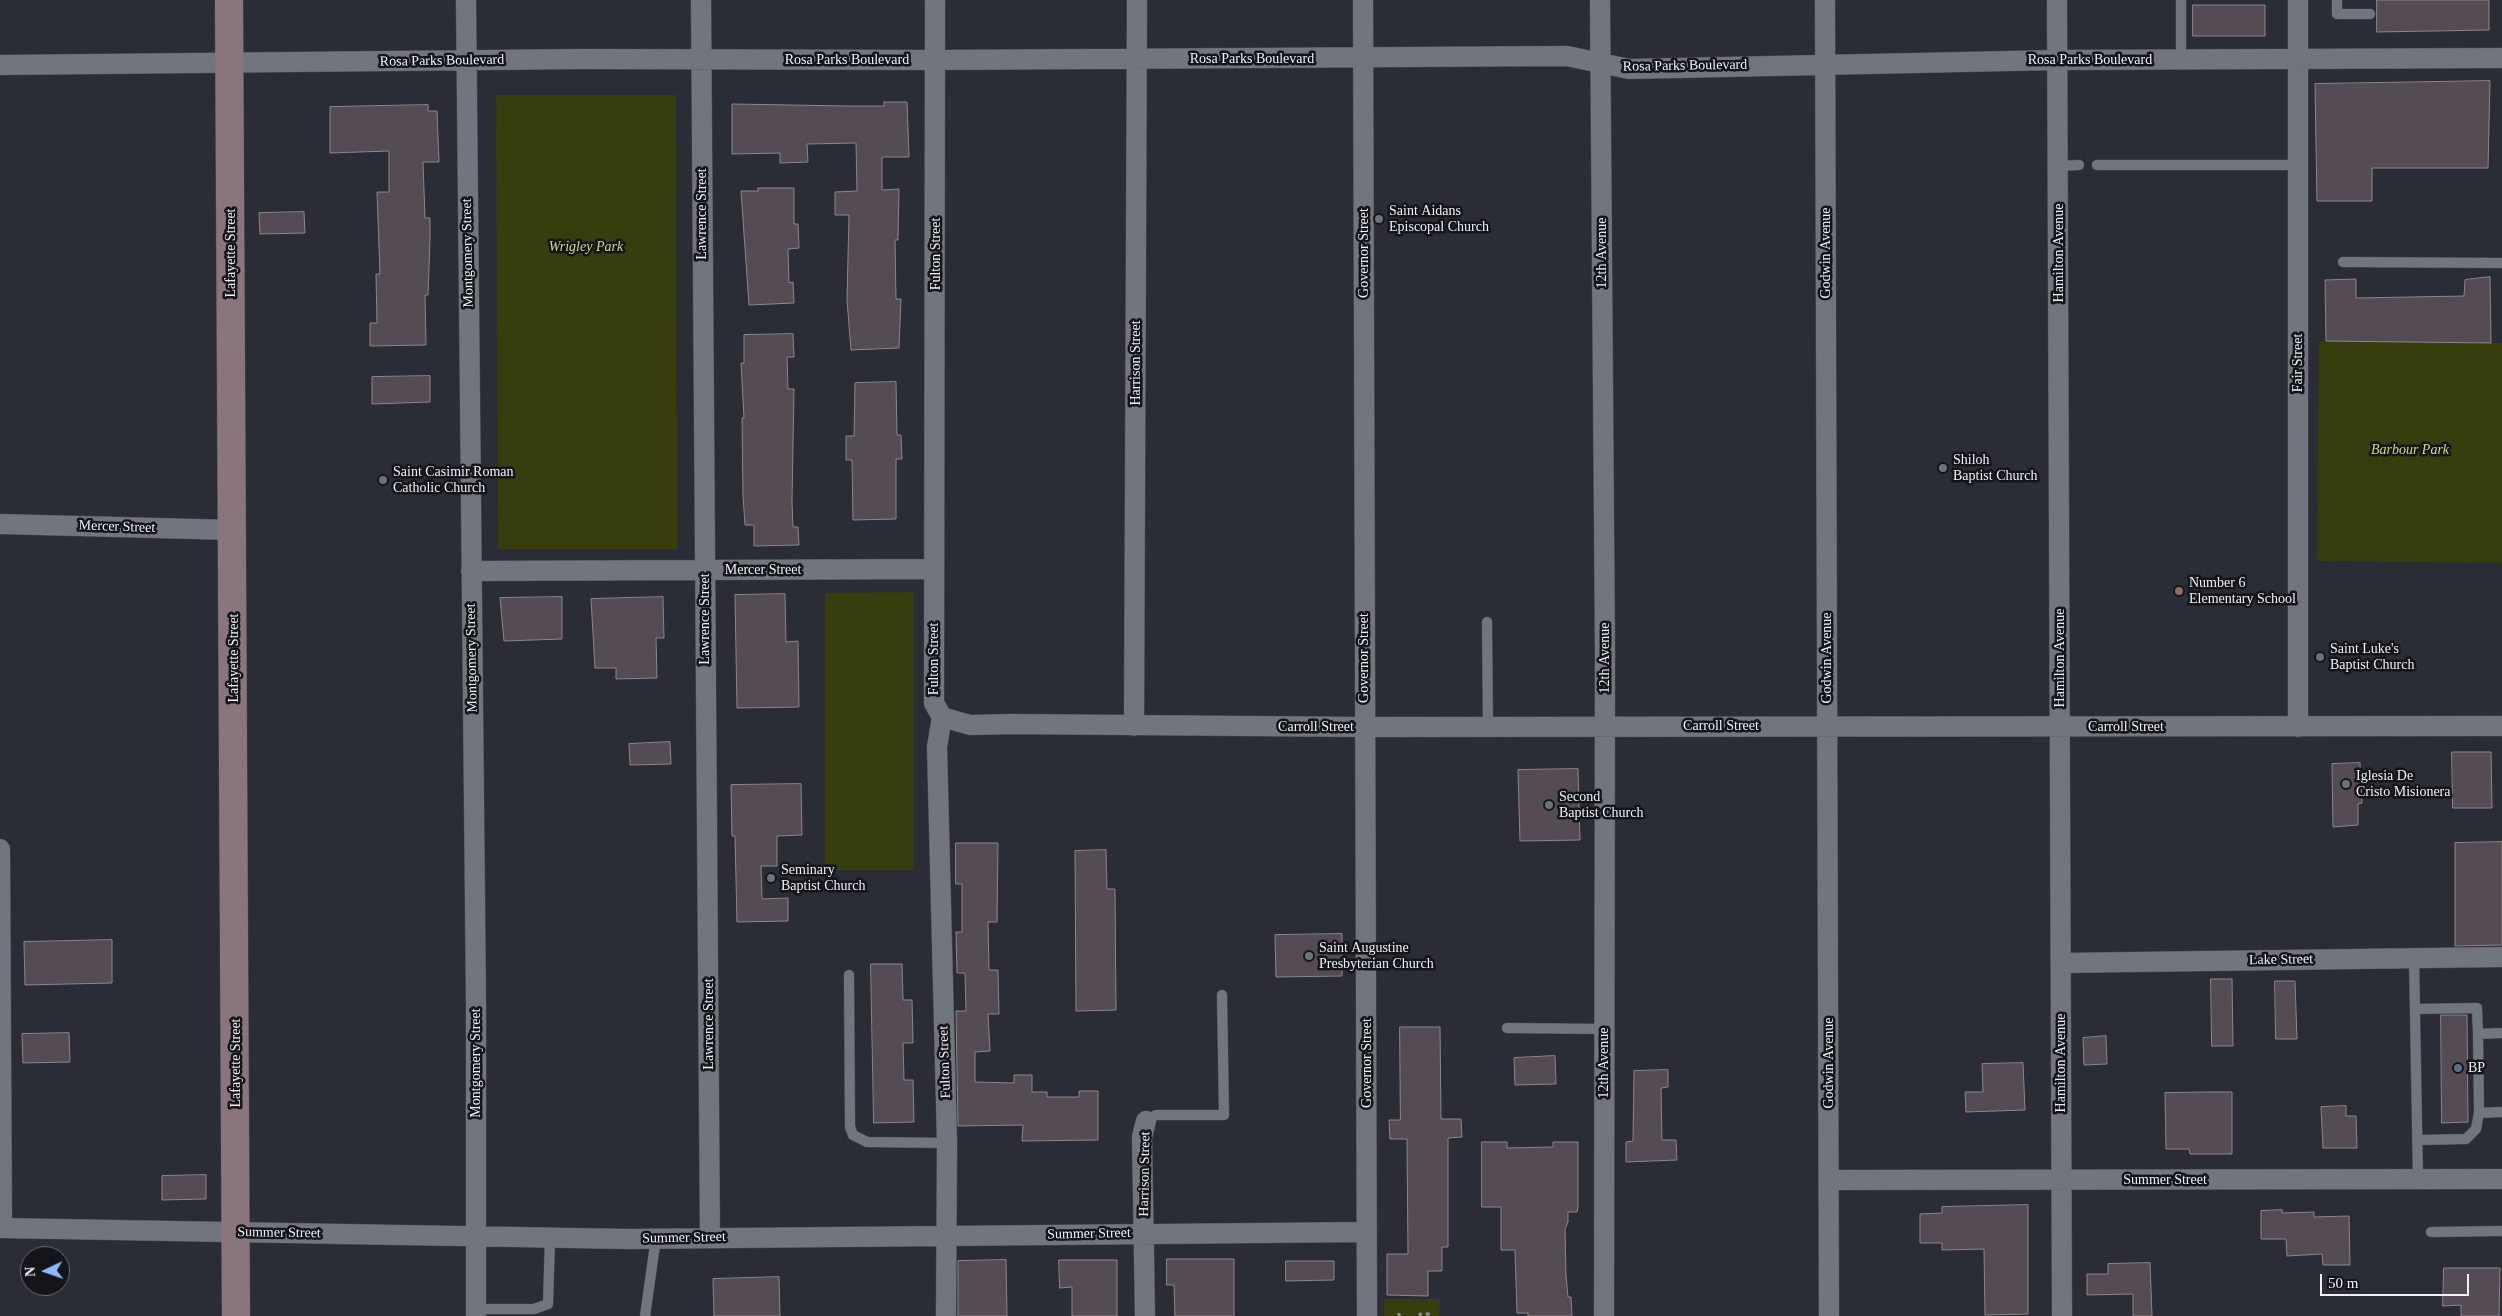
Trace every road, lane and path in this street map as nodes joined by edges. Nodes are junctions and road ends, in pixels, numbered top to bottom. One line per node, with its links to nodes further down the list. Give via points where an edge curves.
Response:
1 (229, 0): 23 (main road, Lafayette Street)
2 (466, 0): 17 (street, Montgomery Street)
3 (700, 0): 18 (street, Lawrence Street)
4 (935, 0): 19 (street, Fulton Street)
5 (1137, 0): 20 (street, Harrison Street)
6 (1363, 0): 14 (street, Governor Street)
7 (1600, 0): 25 (street, 12th Avenue)
8 (1825, 0): 24 (street, Godwin Avenue)
9 (2057, 0): 21 (street, Hamilton Avenue)
10 (2181, 0): 22 (lane)
11 (2298, 0): 16 (street, Fair Street)
12 (2337, 0): 13 (lane, via 2337,14)
13 (2370, 14)
14 (1364, 58): 20 (street, Rosa Parks Boulevard); 25 (street, Rosa Parks Boulevard, via 1568,56); 44 (street, Governor Street)
15 (2502, 58): 16 (street, Rosa Parks Boulevard)
16 (2298, 59): 22 (street, Rosa Parks Boulevard); 28 (street, Fair Street)
17 (466, 60): 18 (street, Rosa Parks Boulevard); 23 (street, Rosa Parks Boulevard); 37 (street, Montgomery Street)
18 (701, 60): 19 (street, Rosa Parks Boulevard); 36 (street, Lawrence Street)
19 (935, 60): 20 (street, Rosa Parks Boulevard); 35 (street, Fulton Street)
20 (1138, 60): 40 (street, Harrison Street)
21 (2057, 60): 22 (street, Rosa Parks Boulevard); 24 (street, Rosa Parks Boulevard); 29 (street, Hamilton Avenue)
22 (2181, 60)
23 (230, 63): 26 (street, Rosa Parks Boulevard); 34 (main road, Lafayette Street)
24 (1826, 63): 25 (street, Rosa Parks Boulevard, via 1629,69); 42 (street, Godwin Avenue)
25 (1601, 64): 41 (street, 12th Avenue)
26 (0, 65)
27 (2079, 165): 29 (lane)
28 (2298, 165): 30 (lane); 47 (street, Fair Street)
29 (2058, 166): 46 (street, Hamilton Avenue)
30 (2097, 166)
31 (2343, 262): 32 (lane)
32 (2502, 263)
33 (0, 524): 34 (street, Mercer Street)
34 (233, 530): 70 (main road, Lafayette Street)
35 (934, 569): 36 (street, Mercer Street); 39 (street, Fulton Street, via 934,703)
36 (705, 570): 37 (street, Mercer Street); 78 (street, Lawrence Street)
37 (471, 571): 74 (street, Montgomery Street)
38 (1487, 622): 45 (lane)
39 (942, 717): 40 (street, Carroll Street, via 970,726); 63 (street, Fulton Street, via 937,747)
40 (1134, 726): 44 (street, Carroll Street)
41 (1604, 726): 42 (street, Carroll Street); 45 (street, Carroll Street); 56 (street, 12th Avenue)
42 (1828, 726): 46 (street, Carroll Street); 66 (street, Godwin Avenue)
43 (2502, 726): 47 (street, Carroll Street)
44 (1364, 727): 45 (street, Carroll Street); 71 (street, Governor Street)
45 (1488, 727)
46 (2060, 727): 47 (street, Carroll Street); 51 (street, Hamilton Avenue)
47 (2298, 727)
48 (0, 849): 68 (street)
49 (2502, 956): 50 (street, Lake Street)
50 (2414, 958): 51 (street, Lake Street); 54 (lane)
51 (2061, 963): 67 (street, Hamilton Avenue)
52 (849, 976): 63 (lane, via 852,1135 867,1142)
53 (1222, 995): 61 (lane, via 1224,1114 1156,1115)
54 (2415, 1009): 58 (lane, via 2477,1008); 62 (lane)
55 (1507, 1028): 56 (lane)
56 (1604, 1029): 87 (street, 12th Avenue)
57 (2502, 1033): 58 (lane)
58 (2478, 1034): 60 (lane)
59 (2502, 1112): 60 (lane)
60 (2479, 1113): 62 (lane, via 2476,1129 2466,1139)
61 (1146, 1121): 73 (street, Harrison Street, via 1142,1137)
62 (2417, 1140): 64 (lane)
63 (947, 1143): 75 (street, Fulton Street)
64 (2418, 1179): 65 (street, Summer Street); 67 (street, Summer Street)
65 (2502, 1179)
66 (1829, 1180): 67 (street, Summer Street); 88 (street, Godwin Avenue)
67 (2061, 1180): 89 (street, Hamilton Avenue)
68 (1, 1228): 70 (street, Summer Street)
69 (2502, 1231): 72 (lane)
70 (236, 1232): 74 (street, Summer Street); 80 (main road, Lafayette Street)
71 (1367, 1232): 73 (street, Summer Street); 84 (street, Governor Street)
72 (2431, 1232)
73 (1144, 1234): 75 (street, Summer Street); 83 (street, Harrison Street)
74 (475, 1236): 76 (street, Summer Street); 79 (street, Montgomery Street)
75 (946, 1236): 78 (street, Summer Street); 82 (street, Fulton Street)
76 (550, 1237): 77 (street, Summer Street); 79 (lane, via 548,1304 534,1309)
77 (656, 1238): 78 (street, Summer Street); 81 (lane)
78 (710, 1238)
79 (476, 1313)
80 (236, 1316)
81 (645, 1316)
82 (946, 1316)
83 (1145, 1316)
84 (1367, 1316)
85 (1420, 1316): 86 (path)
86 (1430, 1316)
87 (1604, 1316)
88 (1829, 1316)
89 (2062, 1316)

